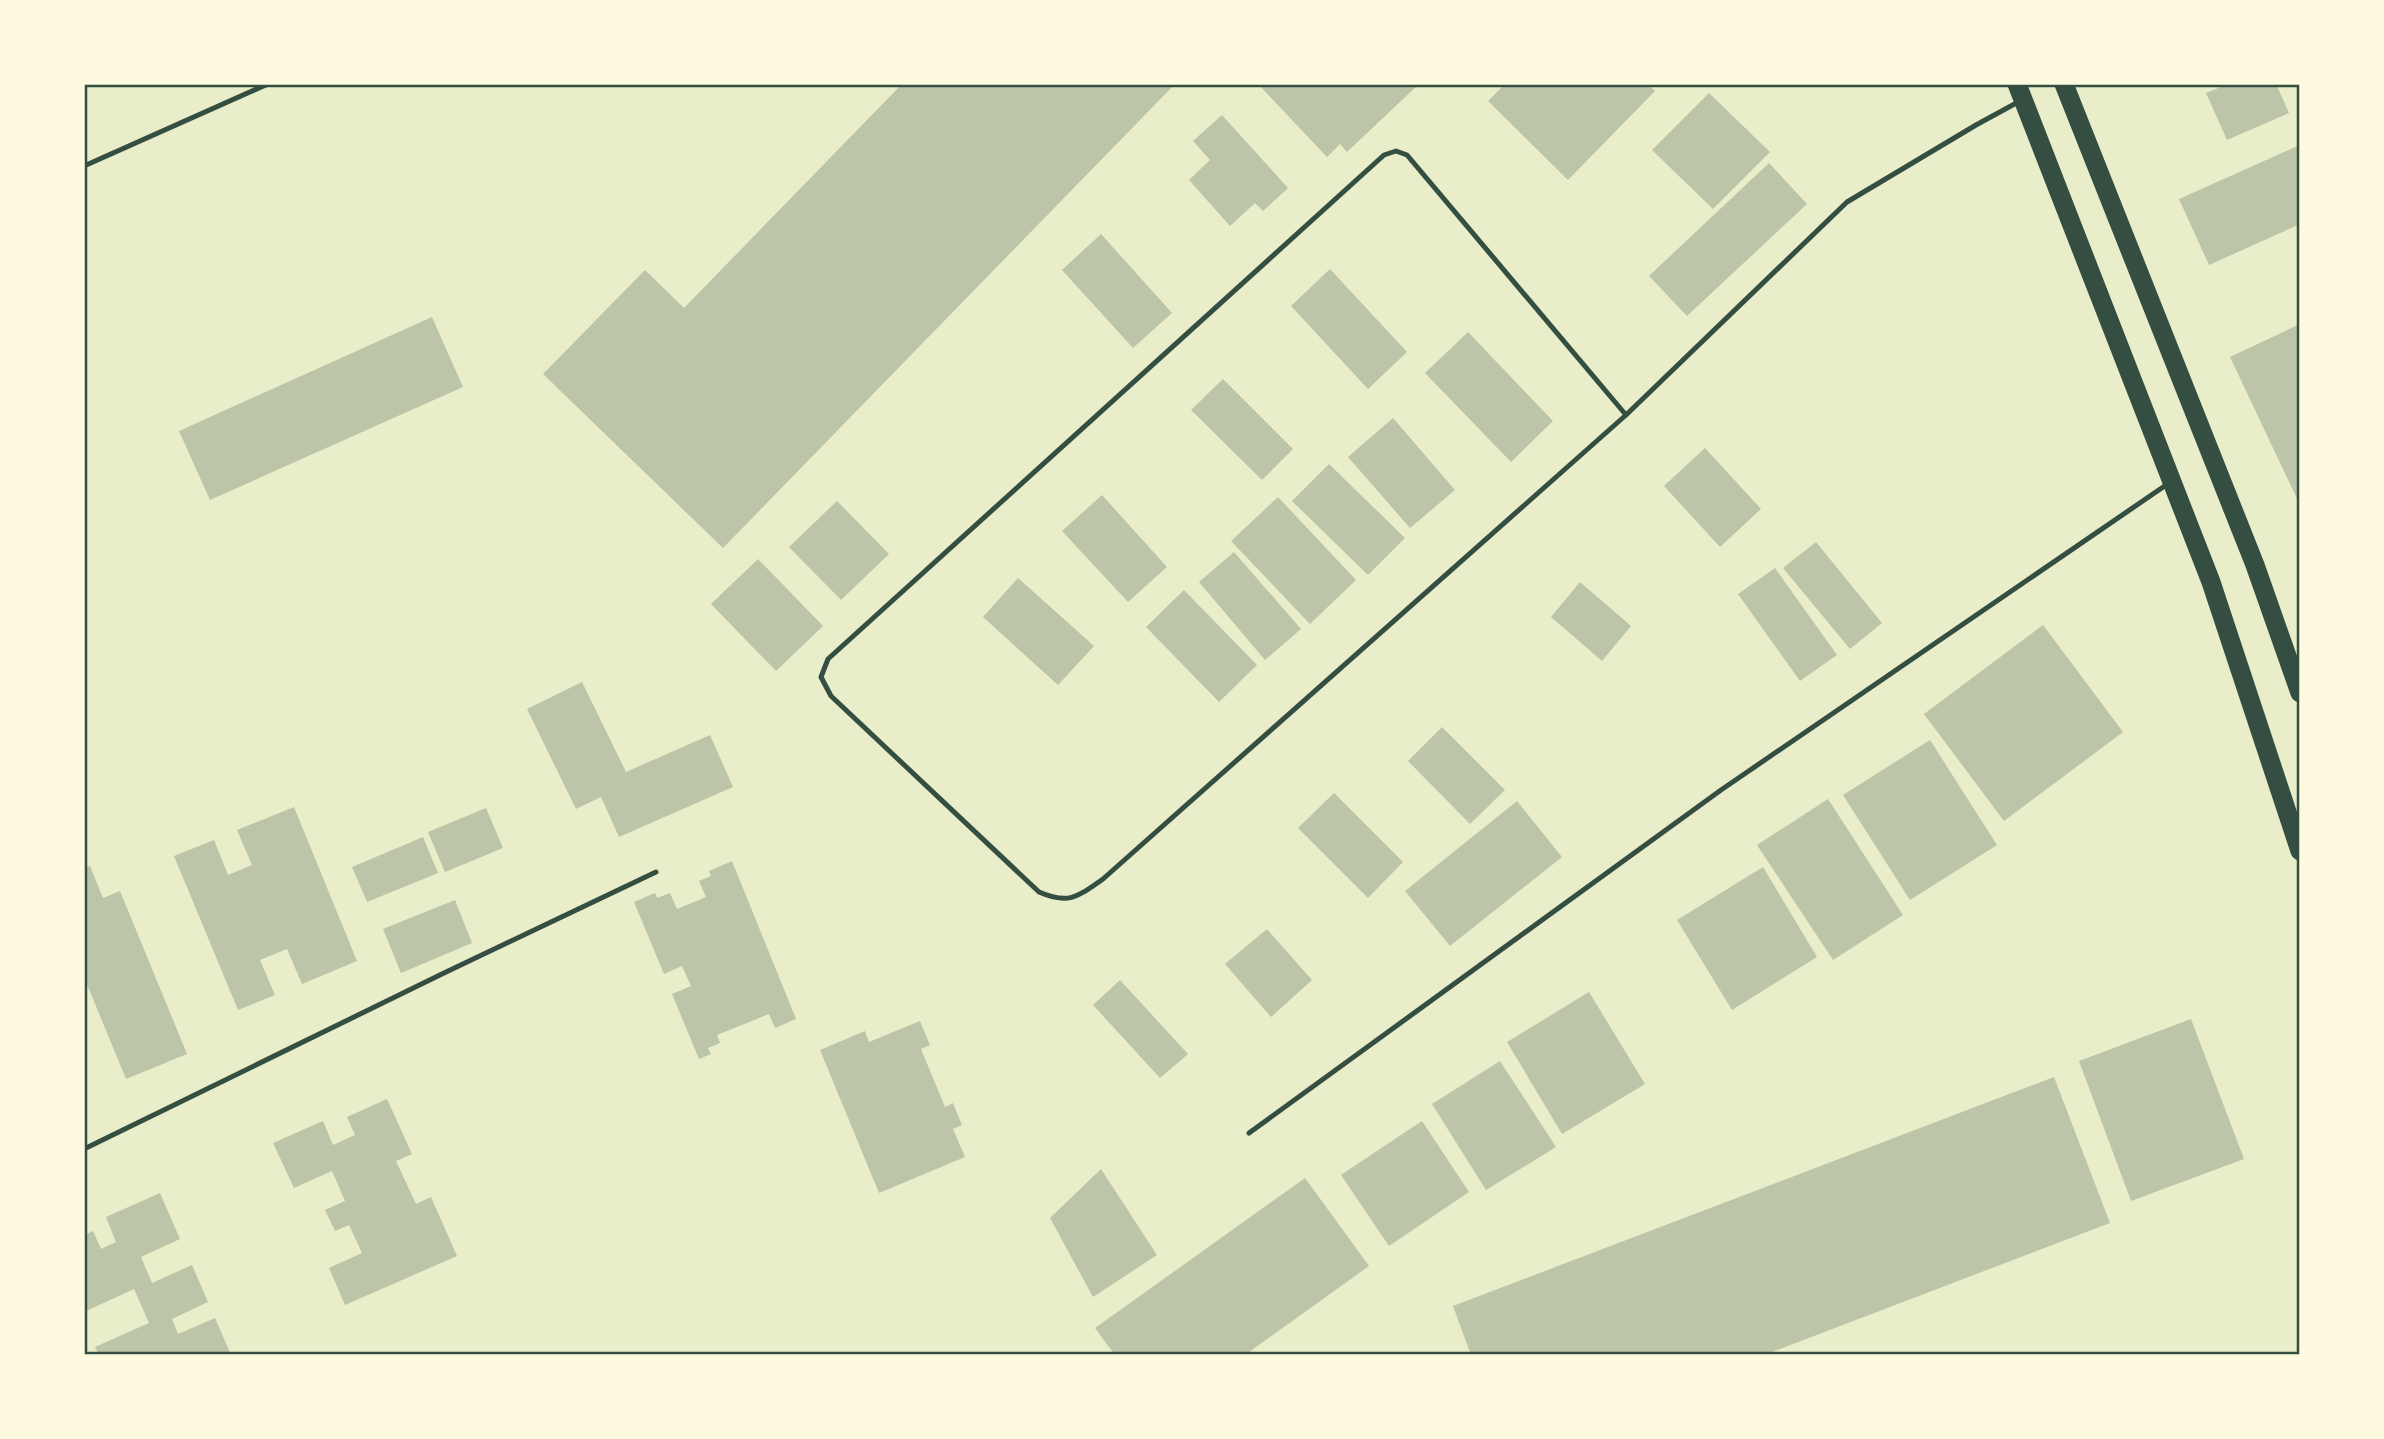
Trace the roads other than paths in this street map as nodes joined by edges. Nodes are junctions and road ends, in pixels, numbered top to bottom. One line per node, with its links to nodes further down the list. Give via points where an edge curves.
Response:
1 (268, 84): 4 (lane)
2 (2064, 84): 7 (highway, via 2255,565)
3 (2020, 92): 5 (lane, via 1976,125 1847,202); 6 (highway)
4 (84, 166)
5 (1626, 415): 5 (lane, via 1407,155 1396,151 1384,155 828,659 821,677 831,696 1039,892 1058,901 1082,894)
6 (2172, 481): 8 (highway, via 2211,582); 10 (lane, via 1721,790)
7 (2300, 693)
8 (2300, 851)
9 (656, 872): 11 (lane)
10 (1249, 1133)
11 (84, 1150)

